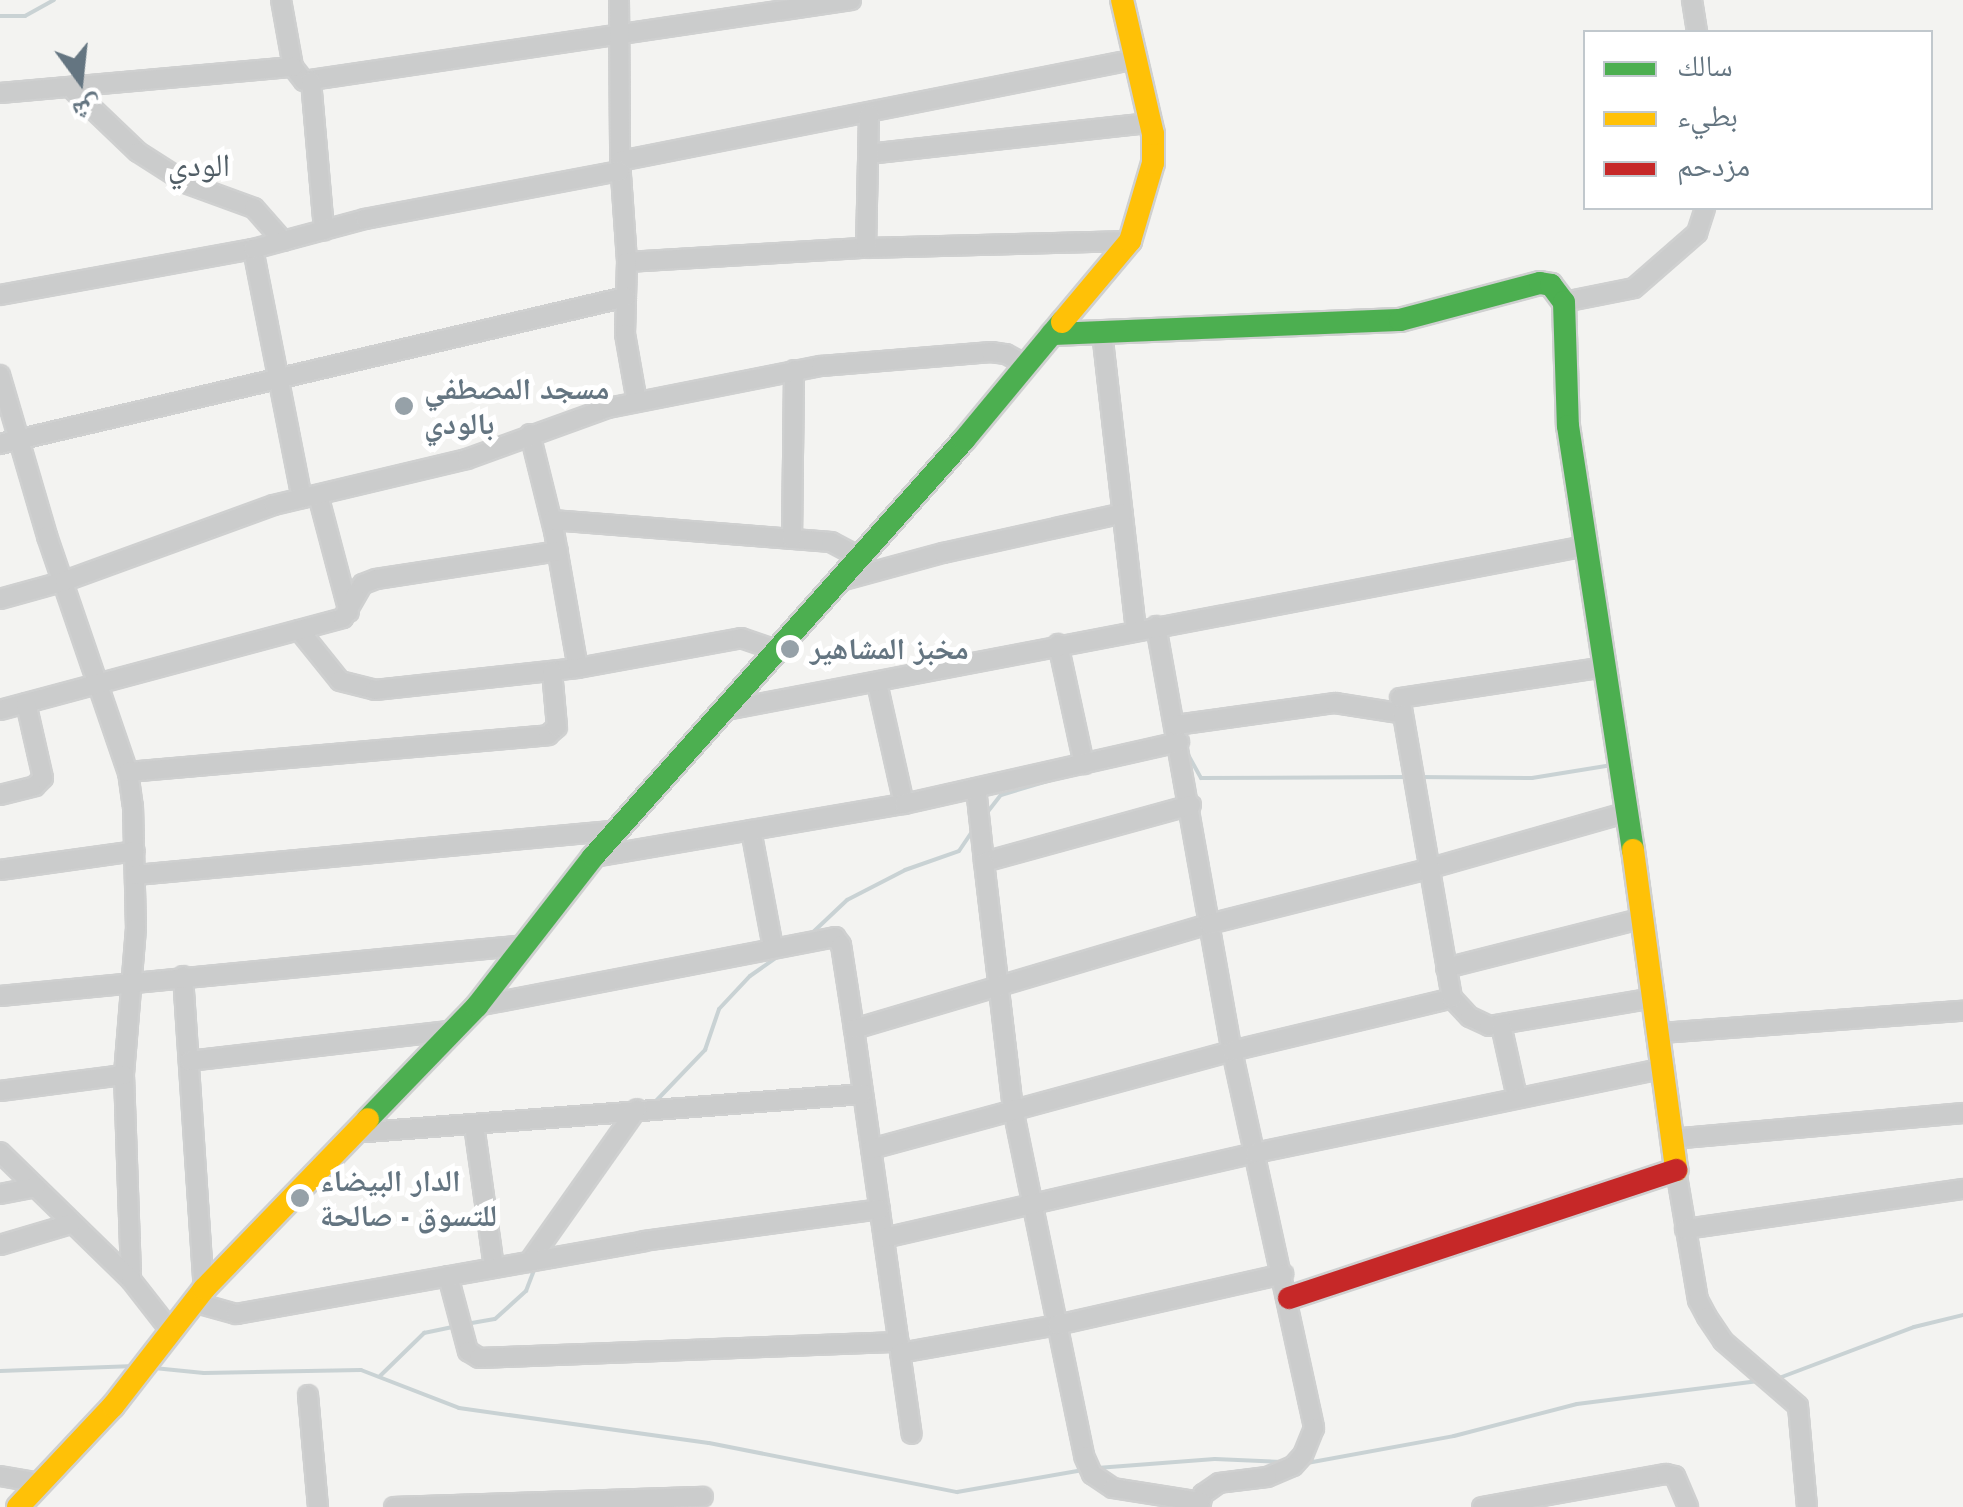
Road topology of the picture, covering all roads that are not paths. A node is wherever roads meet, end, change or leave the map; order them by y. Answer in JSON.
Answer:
{"nodes":[{"id":1,"x":282,"y":0,"type":"edge"},
{"id":2,"x":619,"y":0,"type":"edge"},
{"id":3,"x":852,"y":0,"type":"edge"},
{"id":4,"x":1122,"y":0,"type":"edge"},
{"id":5,"x":1692,"y":0,"type":"edge"},
{"id":6,"x":1697,"y":30,"type":"edge"},
{"id":7,"x":620,"y":37,"type":"junction"},
{"id":8,"x":1136,"y":59,"type":"junction"},
{"id":9,"x":293,"y":67,"type":"junction"},
{"id":10,"x":312,"y":80,"type":"junction"},
{"id":11,"x":72,"y":88,"type":"junction"},
{"id":12,"x":0,"y":93,"type":"edge"},
{"id":13,"x":869,"y":114,"type":"junction"},
{"id":14,"x":1150,"y":123,"type":"junction"},
{"id":15,"x":868,"y":154,"type":"junction"},
{"id":16,"x":620,"y":166,"type":"junction"},
{"id":17,"x":1704,"y":210,"type":"edge"},
{"id":18,"x":324,"y":230,"type":"junction"},
{"id":19,"x":284,"y":240,"type":"junction"},
{"id":20,"x":1130,"y":240,"type":"junction"},
{"id":21,"x":253,"y":248,"type":"junction"},
{"id":22,"x":866,"y":248,"type":"junction"},
{"id":23,"x":627,"y":262,"type":"junction"},
{"id":24,"x":0,"y":296,"type":"edge"},
{"id":25,"x":626,"y":297,"type":"junction"},
{"id":26,"x":1564,"y":302,"type":"junction"},
{"id":27,"x":1102,"y":332,"type":"junction"},
{"id":28,"x":1052,"y":334,"type":"junction"},
{"id":29,"x":1026,"y":366,"type":"junction"},
{"id":30,"x":794,"y":370,"type":"junction"},
{"id":31,"x":0,"y":375,"type":"edge"},
{"id":32,"x":278,"y":378,"type":"junction"},
{"id":33,"x":637,"y":402,"type":"junction"},
{"id":34,"x":530,"y":434,"type":"junction"},
{"id":35,"x":8,"y":441,"type":"edge"},
{"id":36,"x":310,"y":497,"type":"junction"},
{"id":37,"x":1122,"y":513,"type":"junction"},
{"id":38,"x":552,"y":520,"type":"junction"},
{"id":39,"x":792,"y":539,"type":"junction"},
{"id":40,"x":1586,"y":546,"type":"junction"},
{"id":41,"x":558,"y":550,"type":"junction"},
{"id":42,"x":859,"y":556,"type":"junction"},
{"id":43,"x":65,"y":581,"type":"junction"},
{"id":44,"x":836,"y":582,"type":"junction"},
{"id":45,"x":0,"y":600,"type":"edge"},
{"id":46,"x":349,"y":612,"type":"junction"},
{"id":47,"x":1156,"y":626,"type":"junction"},
{"id":48,"x":300,"y":630,"type":"junction"},
{"id":49,"x":1136,"y":630,"type":"junction"},
{"id":50,"x":1058,"y":644,"type":"junction"},
{"id":51,"x":776,"y":650,"type":"junction"},
{"id":52,"x":1606,"y":667,"type":"junction"},
{"id":53,"x":578,"y":668,"type":"junction"},
{"id":54,"x":552,"y":671,"type":"junction"},
{"id":55,"x":100,"y":683,"type":"junction"},
{"id":56,"x":877,"y":683,"type":"junction"},
{"id":57,"x":26,"y":703,"type":"junction"},
{"id":58,"x":0,"y":710,"type":"edge"},
{"id":59,"x":721,"y":711,"type":"junction"},
{"id":60,"x":1399,"y":713,"type":"junction"},
{"id":61,"x":1178,"y":734,"type":"junction"},
{"id":62,"x":1084,"y":764,"type":"junction"},
{"id":63,"x":128,"y":772,"type":"junction"},
{"id":64,"x":976,"y":788,"type":"junction"},
{"id":65,"x":0,"y":795,"type":"edge"},
{"id":66,"x":904,"y":804,"type":"junction"},
{"id":67,"x":1191,"y":805,"type":"junction"},
{"id":68,"x":1625,"y":813,"type":"junction"},
{"id":69,"x":617,"y":830,"type":"junction"},
{"id":70,"x":751,"y":830,"type":"junction"},
{"id":71,"x":135,"y":852,"type":"junction"},
{"id":72,"x":593,"y":856,"type":"junction"},
{"id":73,"x":984,"y":862,"type":"junction"},
{"id":74,"x":1428,"y":869,"type":"junction"},
{"id":75,"x":0,"y":870,"type":"edge"},
{"id":76,"x":136,"y":875,"type":"junction"},
{"id":77,"x":1644,"y":918,"type":"junction"},
{"id":78,"x":1209,"y":924,"type":"junction"},
{"id":79,"x":527,"y":945,"type":"junction"},
{"id":80,"x":773,"y":947,"type":"junction"},
{"id":81,"x":1446,"y":968,"type":"junction"},
{"id":82,"x":183,"y":976,"type":"junction"},
{"id":83,"x":133,"y":980,"type":"junction"},
{"id":84,"x":996,"y":987,"type":"junction"},
{"id":85,"x":0,"y":996,"type":"edge"},
{"id":86,"x":1452,"y":998,"type":"junction"},
{"id":87,"x":1655,"y":998,"type":"junction"},
{"id":88,"x":477,"y":1006,"type":"junction"},
{"id":89,"x":1963,"y":1012,"type":"edge"},
{"id":90,"x":1502,"y":1026,"type":"junction"},
{"id":91,"x":854,"y":1029,"type":"junction"},
{"id":92,"x":455,"y":1030,"type":"junction"},
{"id":93,"x":1660,"y":1033,"type":"junction"},
{"id":94,"x":1232,"y":1051,"type":"junction"},
{"id":95,"x":189,"y":1062,"type":"junction"},
{"id":96,"x":1664,"y":1068,"type":"junction"},
{"id":97,"x":124,"y":1075,"type":"junction"},
{"id":98,"x":0,"y":1091,"type":"edge"},
{"id":99,"x":863,"y":1094,"type":"junction"},
{"id":100,"x":1517,"y":1097,"type":"junction"},
{"id":101,"x":637,"y":1109,"type":"junction"},
{"id":102,"x":1013,"y":1109,"type":"junction"},
{"id":103,"x":1963,"y":1113,"type":"edge"},
{"id":104,"x":474,"y":1125,"type":"junction"},
{"id":105,"x":354,"y":1133,"type":"junction"},
{"id":106,"x":1672,"y":1138,"type":"junction"},
{"id":107,"x":871,"y":1149,"type":"junction"},
{"id":108,"x":0,"y":1152,"type":"edge"},
{"id":109,"x":1255,"y":1153,"type":"junction"},
{"id":110,"x":1676,"y":1170,"type":"junction"},
{"id":111,"x":35,"y":1187,"type":"junction"},
{"id":112,"x":1963,"y":1190,"type":"edge"},
{"id":113,"x":0,"y":1194,"type":"edge"},
{"id":114,"x":1032,"y":1207,"type":"junction"},
{"id":115,"x":880,"y":1210,"type":"junction"},
{"id":116,"x":71,"y":1224,"type":"junction"},
{"id":117,"x":1685,"y":1229,"type":"junction"},
{"id":118,"x":884,"y":1238,"type":"junction"},
{"id":119,"x":0,"y":1245,"type":"edge"},
{"id":120,"x":529,"y":1262,"type":"junction"},
{"id":121,"x":494,"y":1268,"type":"junction"},
{"id":122,"x":1283,"y":1274,"type":"junction"},
{"id":123,"x":448,"y":1276,"type":"junction"},
{"id":124,"x":131,"y":1280,"type":"junction"},
{"id":125,"x":198,"y":1295,"type":"junction"},
{"id":126,"x":1289,"y":1298,"type":"junction"},
{"id":127,"x":1056,"y":1326,"type":"junction"},
{"id":128,"x":170,"y":1330,"type":"junction"},
{"id":129,"x":899,"y":1347,"type":"junction"},
{"id":130,"x":308,"y":1395,"type":"dead end"},
{"id":131,"x":912,"y":1434,"type":"dead end"},
{"id":132,"x":0,"y":1476,"type":"edge"},
{"id":133,"x":40,"y":1483,"type":"junction"},
{"id":134,"x":704,"y":1497,"type":"dead end"},
{"id":135,"x":1200,"y":1505,"type":"edge"},
{"id":136,"x":18,"y":1507,"type":"edge"},
{"id":137,"x":318,"y":1507,"type":"edge"},
{"id":138,"x":394,"y":1507,"type":"edge"},
{"id":139,"x":1482,"y":1507,"type":"edge"},
{"id":140,"x":1688,"y":1507,"type":"edge"},
{"id":141,"x":1807,"y":1507,"type":"edge"}],
"edges":[{"from":1,"to":9,"type":"street"},
{"from":2,"to":7,"type":"street"},
{"from":3,"to":7,"type":"street"},
{"from":4,"to":8,"type":"street"},
{"from":5,"to":6,"type":"street"},
{"from":7,"to":10,"type":"street"},
{"from":7,"to":16,"type":"street"},
{"from":8,"to":13,"type":"street"},
{"from":8,"to":14,"type":"street"},
{"from":9,"to":10,"type":"street"},
{"from":9,"to":11,"type":"street"},
{"from":10,"to":18,"type":"street"},
{"from":11,"to":12,"type":"street"},
{"from":11,"to":19,"type":"street"},
{"from":13,"to":15,"type":"street"},
{"from":13,"to":16,"type":"street"},
{"from":14,"to":15,"type":"street"},
{"from":14,"to":20,"type":"street"},
{"from":15,"to":22,"type":"street"},
{"from":16,"to":18,"type":"street"},
{"from":16,"to":23,"type":"street"},
{"from":17,"to":26,"type":"street"},
{"from":18,"to":19,"type":"street"},
{"from":19,"to":21,"type":"street"},
{"from":20,"to":22,"type":"street"},
{"from":20,"to":28,"type":"street"},
{"from":21,"to":24,"type":"street"},
{"from":21,"to":32,"type":"street"},
{"from":22,"to":23,"type":"street"},
{"from":23,"to":25,"type":"street"},
{"from":25,"to":32,"type":"street"},
{"from":25,"to":33,"type":"street"},
{"from":26,"to":27,"type":"street"},
{"from":26,"to":40,"type":"street"},
{"from":27,"to":28,"type":"street"},
{"from":27,"to":37,"type":"street"},
{"from":28,"to":29,"type":"street"},
{"from":29,"to":30,"type":"street"},
{"from":29,"to":42,"type":"street"},
{"from":30,"to":33,"type":"street"},
{"from":30,"to":39,"type":"street"},
{"from":31,"to":35,"type":"street"},
{"from":32,"to":35,"type":"street"},
{"from":32,"to":36,"type":"street"},
{"from":33,"to":34,"type":"street"},
{"from":34,"to":36,"type":"street"},
{"from":34,"to":38,"type":"street"},
{"from":35,"to":43,"type":"street"},
{"from":36,"to":43,"type":"street"},
{"from":36,"to":46,"type":"street"},
{"from":37,"to":44,"type":"street"},
{"from":37,"to":49,"type":"street"},
{"from":38,"to":39,"type":"street"},
{"from":38,"to":41,"type":"street"},
{"from":39,"to":42,"type":"street"},
{"from":40,"to":47,"type":"street"},
{"from":40,"to":52,"type":"street"},
{"from":41,"to":46,"type":"street"},
{"from":41,"to":53,"type":"street"},
{"from":42,"to":44,"type":"street"},
{"from":43,"to":45,"type":"street"},
{"from":43,"to":55,"type":"street"},
{"from":44,"to":51,"type":"street"},
{"from":46,"to":48,"type":"street"},
{"from":47,"to":49,"type":"street"},
{"from":47,"to":61,"type":"street"},
{"from":48,"to":54,"type":"street"},
{"from":48,"to":55,"type":"street"},
{"from":49,"to":50,"type":"street"},
{"from":50,"to":56,"type":"street"},
{"from":50,"to":62,"type":"street"},
{"from":51,"to":53,"type":"street"},
{"from":51,"to":59,"type":"street"},
{"from":52,"to":60,"type":"street"},
{"from":52,"to":68,"type":"street"},
{"from":53,"to":54,"type":"street"},
{"from":54,"to":63,"type":"street"},
{"from":55,"to":57,"type":"street"},
{"from":55,"to":63,"type":"street"},
{"from":56,"to":59,"type":"street"},
{"from":56,"to":66,"type":"street"},
{"from":57,"to":58,"type":"street"},
{"from":57,"to":65,"type":"street"},
{"from":59,"to":69,"type":"street"},
{"from":60,"to":61,"type":"street"},
{"from":60,"to":74,"type":"street"},
{"from":61,"to":62,"type":"street"},
{"from":61,"to":67,"type":"street"},
{"from":62,"to":64,"type":"street"},
{"from":63,"to":71,"type":"street"},
{"from":64,"to":66,"type":"street"},
{"from":64,"to":73,"type":"street"},
{"from":66,"to":70,"type":"street"},
{"from":67,"to":73,"type":"street"},
{"from":67,"to":78,"type":"street"},
{"from":68,"to":74,"type":"street"},
{"from":68,"to":77,"type":"street"},
{"from":69,"to":72,"type":"street"},
{"from":69,"to":76,"type":"street"},
{"from":70,"to":72,"type":"street"},
{"from":70,"to":80,"type":"street"},
{"from":71,"to":75,"type":"street"},
{"from":71,"to":76,"type":"street"},
{"from":72,"to":79,"type":"street"},
{"from":73,"to":84,"type":"street"},
{"from":74,"to":78,"type":"street"},
{"from":74,"to":81,"type":"street"},
{"from":76,"to":83,"type":"street"},
{"from":77,"to":81,"type":"street"},
{"from":77,"to":87,"type":"street"},
{"from":78,"to":84,"type":"street"},
{"from":78,"to":94,"type":"street"},
{"from":79,"to":82,"type":"street"},
{"from":79,"to":88,"type":"street"},
{"from":80,"to":88,"type":"street"},
{"from":80,"to":91,"type":"street"},
{"from":81,"to":86,"type":"street"},
{"from":82,"to":83,"type":"street"},
{"from":82,"to":95,"type":"street"},
{"from":83,"to":85,"type":"street"},
{"from":83,"to":97,"type":"street"},
{"from":84,"to":91,"type":"street"},
{"from":84,"to":102,"type":"street"},
{"from":86,"to":90,"type":"street"},
{"from":86,"to":94,"type":"street"},
{"from":87,"to":90,"type":"street"},
{"from":87,"to":93,"type":"street"},
{"from":88,"to":92,"type":"street"},
{"from":89,"to":93,"type":"street"},
{"from":90,"to":100,"type":"street"},
{"from":91,"to":99,"type":"street"},
{"from":92,"to":95,"type":"street"},
{"from":92,"to":105,"type":"street"},
{"from":93,"to":96,"type":"street"},
{"from":94,"to":102,"type":"street"},
{"from":94,"to":109,"type":"street"},
{"from":95,"to":125,"type":"street"},
{"from":96,"to":100,"type":"street"},
{"from":96,"to":106,"type":"street"},
{"from":97,"to":98,"type":"street"},
{"from":97,"to":124,"type":"street"},
{"from":99,"to":101,"type":"street"},
{"from":99,"to":107,"type":"street"},
{"from":100,"to":109,"type":"street"},
{"from":101,"to":104,"type":"street"},
{"from":101,"to":120,"type":"street"},
{"from":102,"to":107,"type":"street"},
{"from":102,"to":114,"type":"street"},
{"from":103,"to":106,"type":"street"},
{"from":104,"to":105,"type":"street"},
{"from":104,"to":121,"type":"street"},
{"from":105,"to":125,"type":"street"},
{"from":106,"to":110,"type":"street"},
{"from":107,"to":115,"type":"street"},
{"from":108,"to":111,"type":"street"},
{"from":109,"to":114,"type":"street"},
{"from":109,"to":122,"type":"street"},
{"from":110,"to":117,"type":"street"},
{"from":110,"to":126,"type":"street"},
{"from":111,"to":113,"type":"street"},
{"from":111,"to":116,"type":"street"},
{"from":112,"to":117,"type":"street"},
{"from":114,"to":118,"type":"street"},
{"from":114,"to":127,"type":"street"},
{"from":115,"to":118,"type":"street"},
{"from":115,"to":120,"type":"street"},
{"from":116,"to":119,"type":"street"},
{"from":116,"to":124,"type":"street"},
{"from":117,"to":141,"type":"street"},
{"from":118,"to":129,"type":"street"},
{"from":120,"to":121,"type":"street"},
{"from":121,"to":123,"type":"street"},
{"from":122,"to":126,"type":"street"},
{"from":122,"to":127,"type":"street"},
{"from":123,"to":125,"type":"street"},
{"from":123,"to":129,"type":"street"},
{"from":124,"to":128,"type":"street"},
{"from":125,"to":128,"type":"street"},
{"from":126,"to":135,"type":"street"},
{"from":127,"to":129,"type":"street"},
{"from":127,"to":135,"type":"street"},
{"from":128,"to":133,"type":"street"},
{"from":129,"to":131,"type":"street"},
{"from":130,"to":137,"type":"street"},
{"from":132,"to":133,"type":"street"},
{"from":133,"to":136,"type":"street"},
{"from":134,"to":138,"type":"street"},
{"from":139,"to":140,"type":"street"}]}
